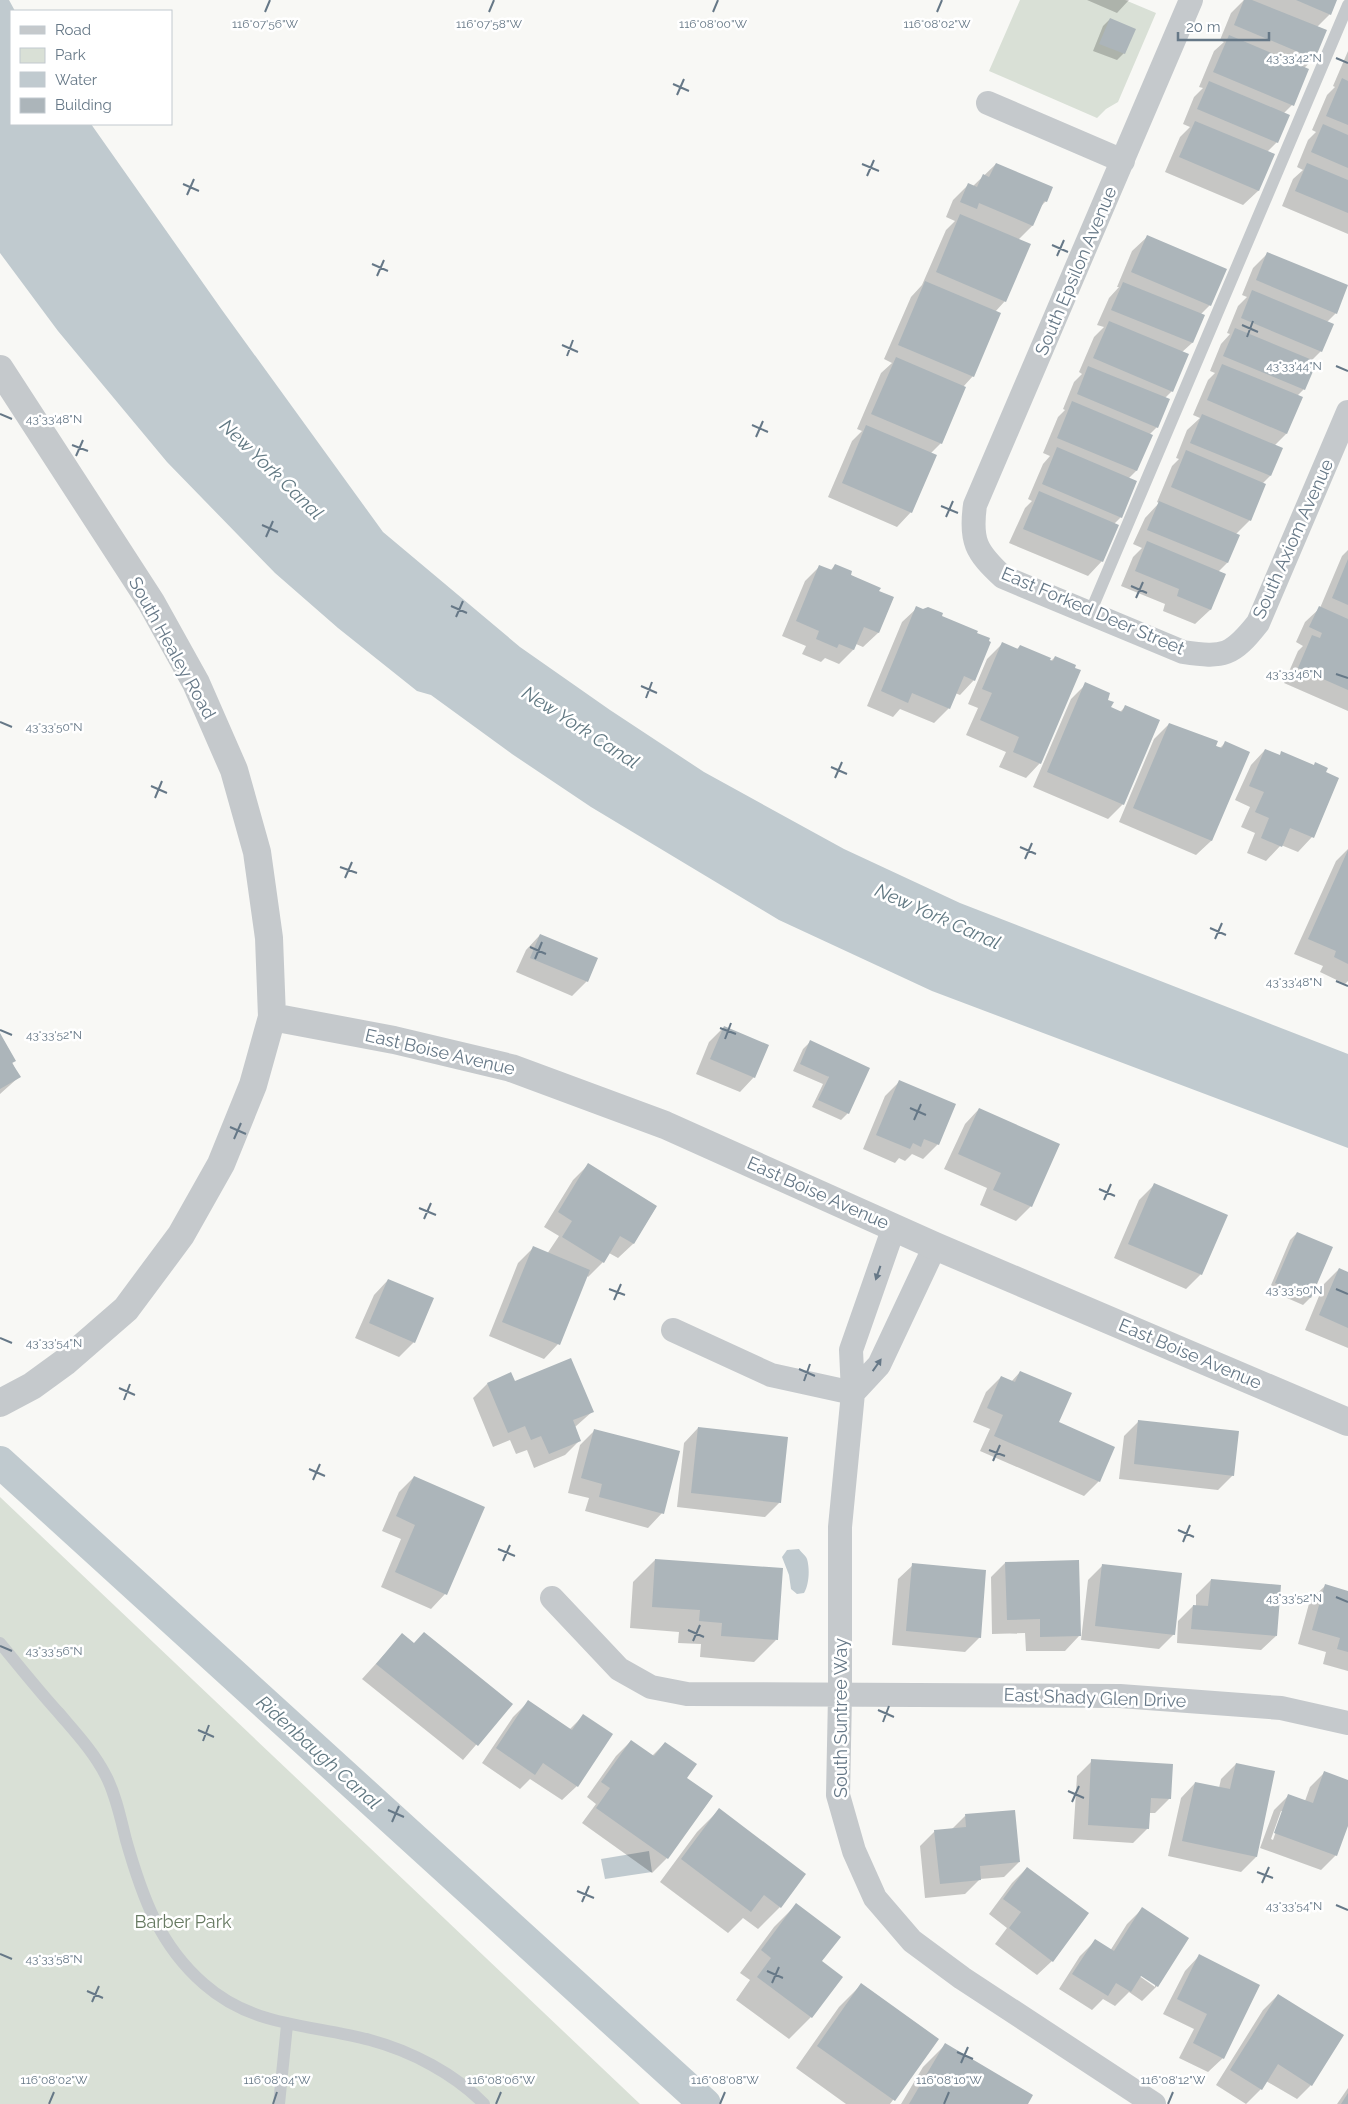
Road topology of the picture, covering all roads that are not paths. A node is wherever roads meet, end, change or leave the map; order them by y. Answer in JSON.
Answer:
{"nodes":[{"id":1,"x":1191,"y":0,"type":"edge"},
{"id":2,"x":1348,"y":5,"type":"edge"},
{"id":3,"x":988,"y":103,"type":"dead end"},
{"id":4,"x":1123,"y":161,"type":"junction"},
{"id":5,"x":0,"y":369,"type":"edge"},
{"id":6,"x":1348,"y":412,"type":"edge"},
{"id":7,"x":975,"y":544,"type":"joint"},
{"id":8,"x":1090,"y":613,"type":"junction"},
{"id":9,"x":1224,"y":654,"type":"joint"},
{"id":10,"x":272,"y":1017,"type":"junction"},
{"id":11,"x":894,"y":1227,"type":"junction"},
{"id":12,"x":934,"y":1246,"type":"junction"},
{"id":13,"x":673,"y":1330,"type":"dead end"},
{"id":14,"x":853,"y":1393,"type":"junction"},
{"id":15,"x":0,"y":1403,"type":"edge"},
{"id":16,"x":1348,"y":1422,"type":"edge"},
{"id":17,"x":552,"y":1598,"type":"dead end"},
{"id":18,"x":0,"y":1643,"type":"edge"},
{"id":19,"x":840,"y":1695,"type":"junction"},
{"id":20,"x":1348,"y":1723,"type":"edge"},
{"id":21,"x":287,"y":2025,"type":"junction"},
{"id":22,"x":279,"y":2104,"type":"edge"},
{"id":23,"x":484,"y":2104,"type":"edge"},
{"id":24,"x":1154,"y":2104,"type":"edge"}],
"edges":[{"from":1,"to":4,"type":"street","name":"South Epsilon Avenue"},
{"from":2,"to":8,"type":"lane"},
{"from":3,"to":4,"type":"street"},
{"from":4,"to":7,"type":"street","name":"South Epsilon Avenue"},
{"from":5,"to":10,"type":"street","name":"South Healey Road"},
{"from":6,"to":9,"type":"street","name":"South Axiom Avenue"},
{"from":7,"to":8,"type":"street","name":"East Forked Deer Street"},
{"from":8,"to":9,"type":"street","name":"East Forked Deer Street"},
{"from":10,"to":11,"type":"street","name":"East Boise Avenue"},
{"from":10,"to":15,"type":"street","name":"South Healey Road"},
{"from":11,"to":12,"type":"street","name":"East Boise Avenue"},
{"from":11,"to":14,"type":"street","name":"South Suntree Way","one_way":true},
{"from":14,"to":12,"type":"street","one_way":true},
{"from":12,"to":16,"type":"street","name":"East Boise Avenue"},
{"from":13,"to":14,"type":"street"},
{"from":14,"to":19,"type":"street","name":"South Suntree Way"},
{"from":17,"to":19,"type":"street","name":"East Shady Glen Drive"},
{"from":18,"to":21,"type":"lane"},
{"from":19,"to":20,"type":"street","name":"East Shady Glen Drive"},
{"from":19,"to":24,"type":"street","name":"South Suntree Way"},
{"from":21,"to":22,"type":"lane"},
{"from":21,"to":23,"type":"lane"}]}
